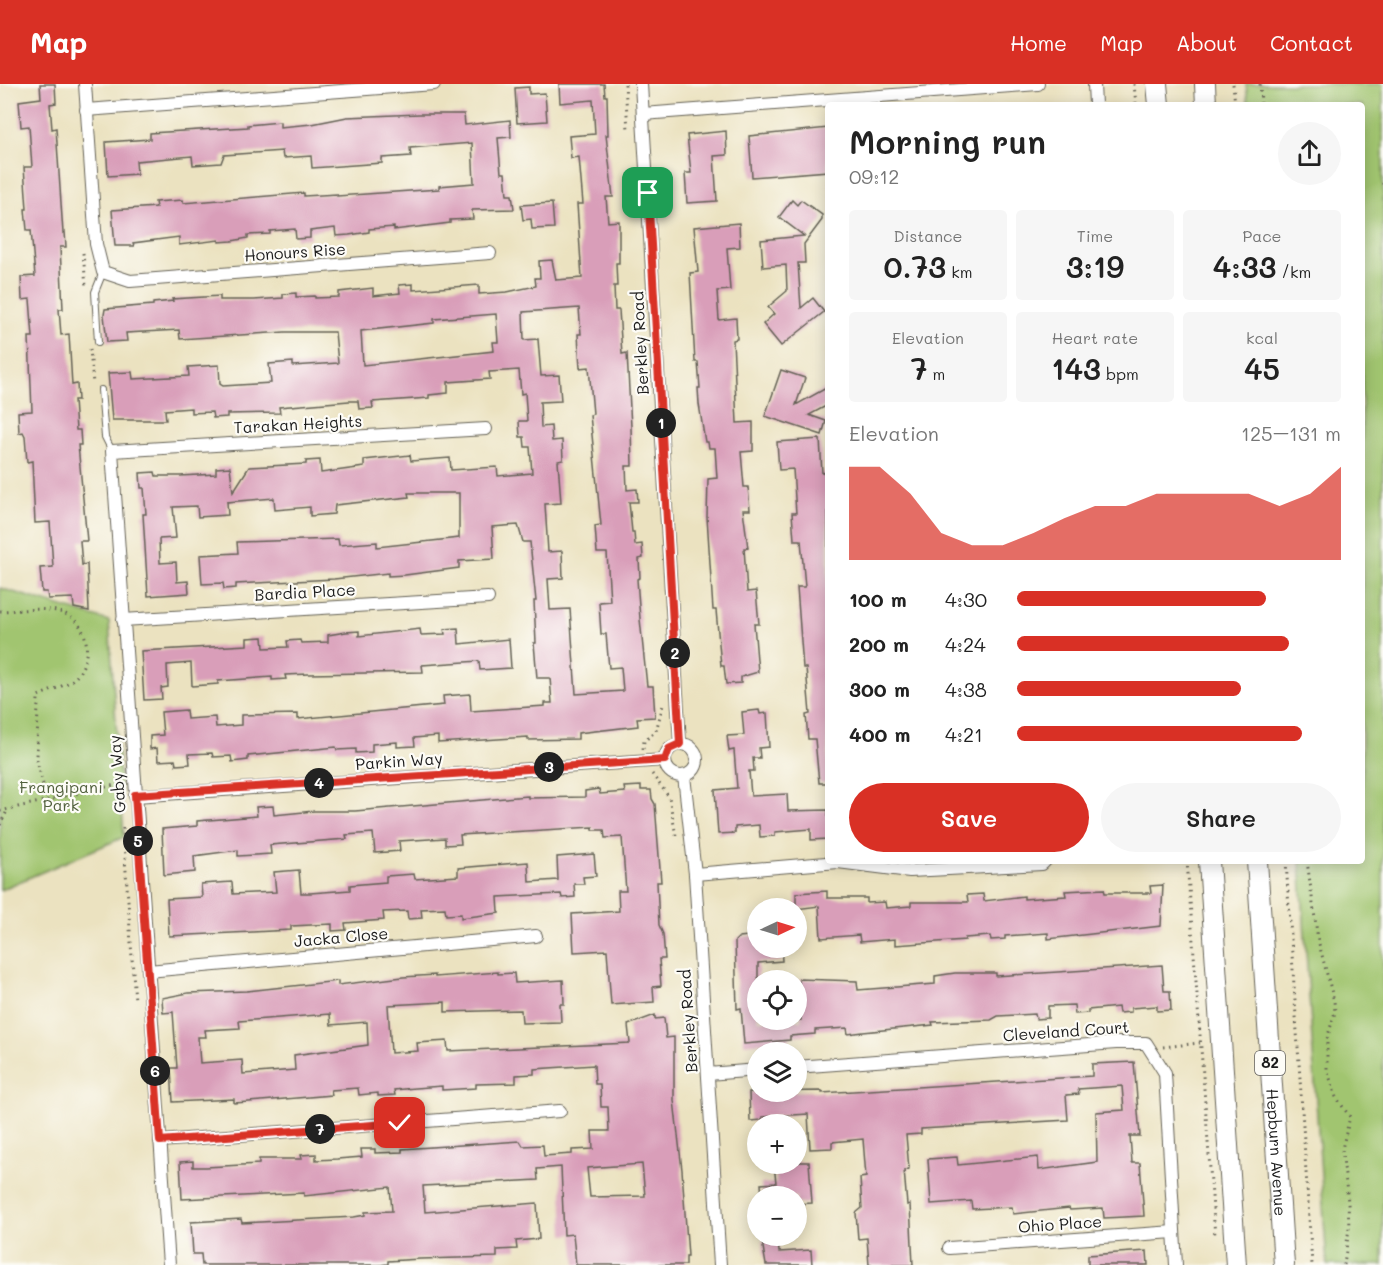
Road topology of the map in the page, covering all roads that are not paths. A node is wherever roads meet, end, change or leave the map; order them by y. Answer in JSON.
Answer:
{"nodes":[{"id":1,"x":85,"y":84,"type":"edge"},
{"id":2,"x":435,"y":84,"type":"edge"},
{"id":3,"x":641,"y":84,"type":"edge"},
{"id":4,"x":1038,"y":84,"type":"edge"},
{"id":5,"x":1094,"y":84,"type":"edge"},
{"id":6,"x":1157,"y":84,"type":"edge"},
{"id":7,"x":1205,"y":84,"type":"edge"},
{"id":8,"x":1095,"y":102,"type":"edge"},
{"id":9,"x":1159,"y":102,"type":"edge"},
{"id":10,"x":1206,"y":102,"type":"edge"},
{"id":11,"x":86,"y":110,"type":"junction"},
{"id":12,"x":643,"y":114,"type":"junction"},
{"id":13,"x":490,"y":253,"type":"dead end"},
{"id":14,"x":103,"y":272,"type":"junction"},
{"id":15,"x":98,"y":342,"type":"dead end"},
{"id":16,"x":101,"y":390,"type":"dead end"},
{"id":17,"x":486,"y":429,"type":"dead end"},
{"id":18,"x":112,"y":451,"type":"junction"},
{"id":19,"x":488,"y":598,"type":"dead end"},
{"id":20,"x":123,"y":620,"type":"junction"},
{"id":21,"x":680,"y":744,"type":"junction"},
{"id":22,"x":665,"y":760,"type":"junction"},
{"id":23,"x":684,"y":776,"type":"junction"},
{"id":24,"x":135,"y":795,"type":"junction"},
{"id":25,"x":825,"y":863,"type":"edge"},
{"id":26,"x":879,"y":864,"type":"edge"},
{"id":27,"x":1041,"y":864,"type":"edge"},
{"id":28,"x":1209,"y":864,"type":"edge"},
{"id":29,"x":1257,"y":864,"type":"edge"},
{"id":30,"x":695,"y":874,"type":"junction"},
{"id":31,"x":536,"y":936,"type":"dead end"},
{"id":32,"x":148,"y":971,"type":"junction"},
{"id":33,"x":807,"y":1066,"type":"edge"},
{"id":34,"x":747,"y":1072,"type":"edge"},
{"id":35,"x":708,"y":1074,"type":"junction"},
{"id":36,"x":560,"y":1111,"type":"dead end"},
{"id":37,"x":160,"y":1141,"type":"junction"},
{"id":38,"x":1174,"y":1232,"type":"junction"},
{"id":39,"x":949,"y":1248,"type":"dead end"},
{"id":40,"x":169,"y":1265,"type":"edge"},
{"id":41,"x":720,"y":1265,"type":"edge"},
{"id":42,"x":1176,"y":1265,"type":"edge"},
{"id":43,"x":1236,"y":1265,"type":"edge"},
{"id":44,"x":1284,"y":1265,"type":"edge"}],
"edges":[{"from":1,"to":11,"type":"street"},
{"from":2,"to":11,"type":"street"},
{"from":3,"to":12,"type":"street","name":"Berkley Road"},
{"from":4,"to":12,"type":"street"},
{"from":5,"to":8,"type":"street"},
{"from":6,"to":9,"type":"main road"},
{"from":7,"to":10,"type":"main road"},
{"from":11,"to":14,"type":"street"},
{"from":12,"to":21,"type":"street","name":"Berkley Road"},
{"from":13,"to":14,"type":"street","name":"Honours Rise"},
{"from":14,"to":15,"type":"lane"},
{"from":16,"to":18,"type":"lane","name":"Gaby Way"},
{"from":17,"to":18,"type":"street","name":"Tarakan Heights"},
{"from":18,"to":20,"type":"street","name":"Gaby Way"},
{"from":19,"to":20,"type":"street","name":"Bardia Place"},
{"from":20,"to":24,"type":"street","name":"Gaby Way"},
{"from":21,"to":22,"type":"street"},
{"from":21,"to":23,"type":"street"},
{"from":22,"to":23,"type":"street"},
{"from":22,"to":24,"type":"street","name":"Parkin Way"},
{"from":23,"to":30,"type":"street","name":"Berkley Road"},
{"from":24,"to":32,"type":"street","name":"Gaby Way"},
{"from":25,"to":30,"type":"street"},
{"from":26,"to":27,"type":"street"},
{"from":28,"to":43,"type":"main road"},
{"from":29,"to":44,"type":"main road","name":"Hepburn Avenue","number":"82"},
{"from":30,"to":35,"type":"street","name":"Berkley Road"},
{"from":31,"to":32,"type":"street","name":"Jacka Close"},
{"from":32,"to":37,"type":"street","name":"Gaby Way"},
{"from":33,"to":38,"type":"street","name":"Cleveland Court"},
{"from":34,"to":35,"type":"street"},
{"from":35,"to":41,"type":"street","name":"Berkley Road"},
{"from":36,"to":37,"type":"street"},
{"from":37,"to":40,"type":"street","name":"Gaby Way"},
{"from":38,"to":39,"type":"street","name":"Ohio Place"},
{"from":38,"to":42,"type":"street"}]}
